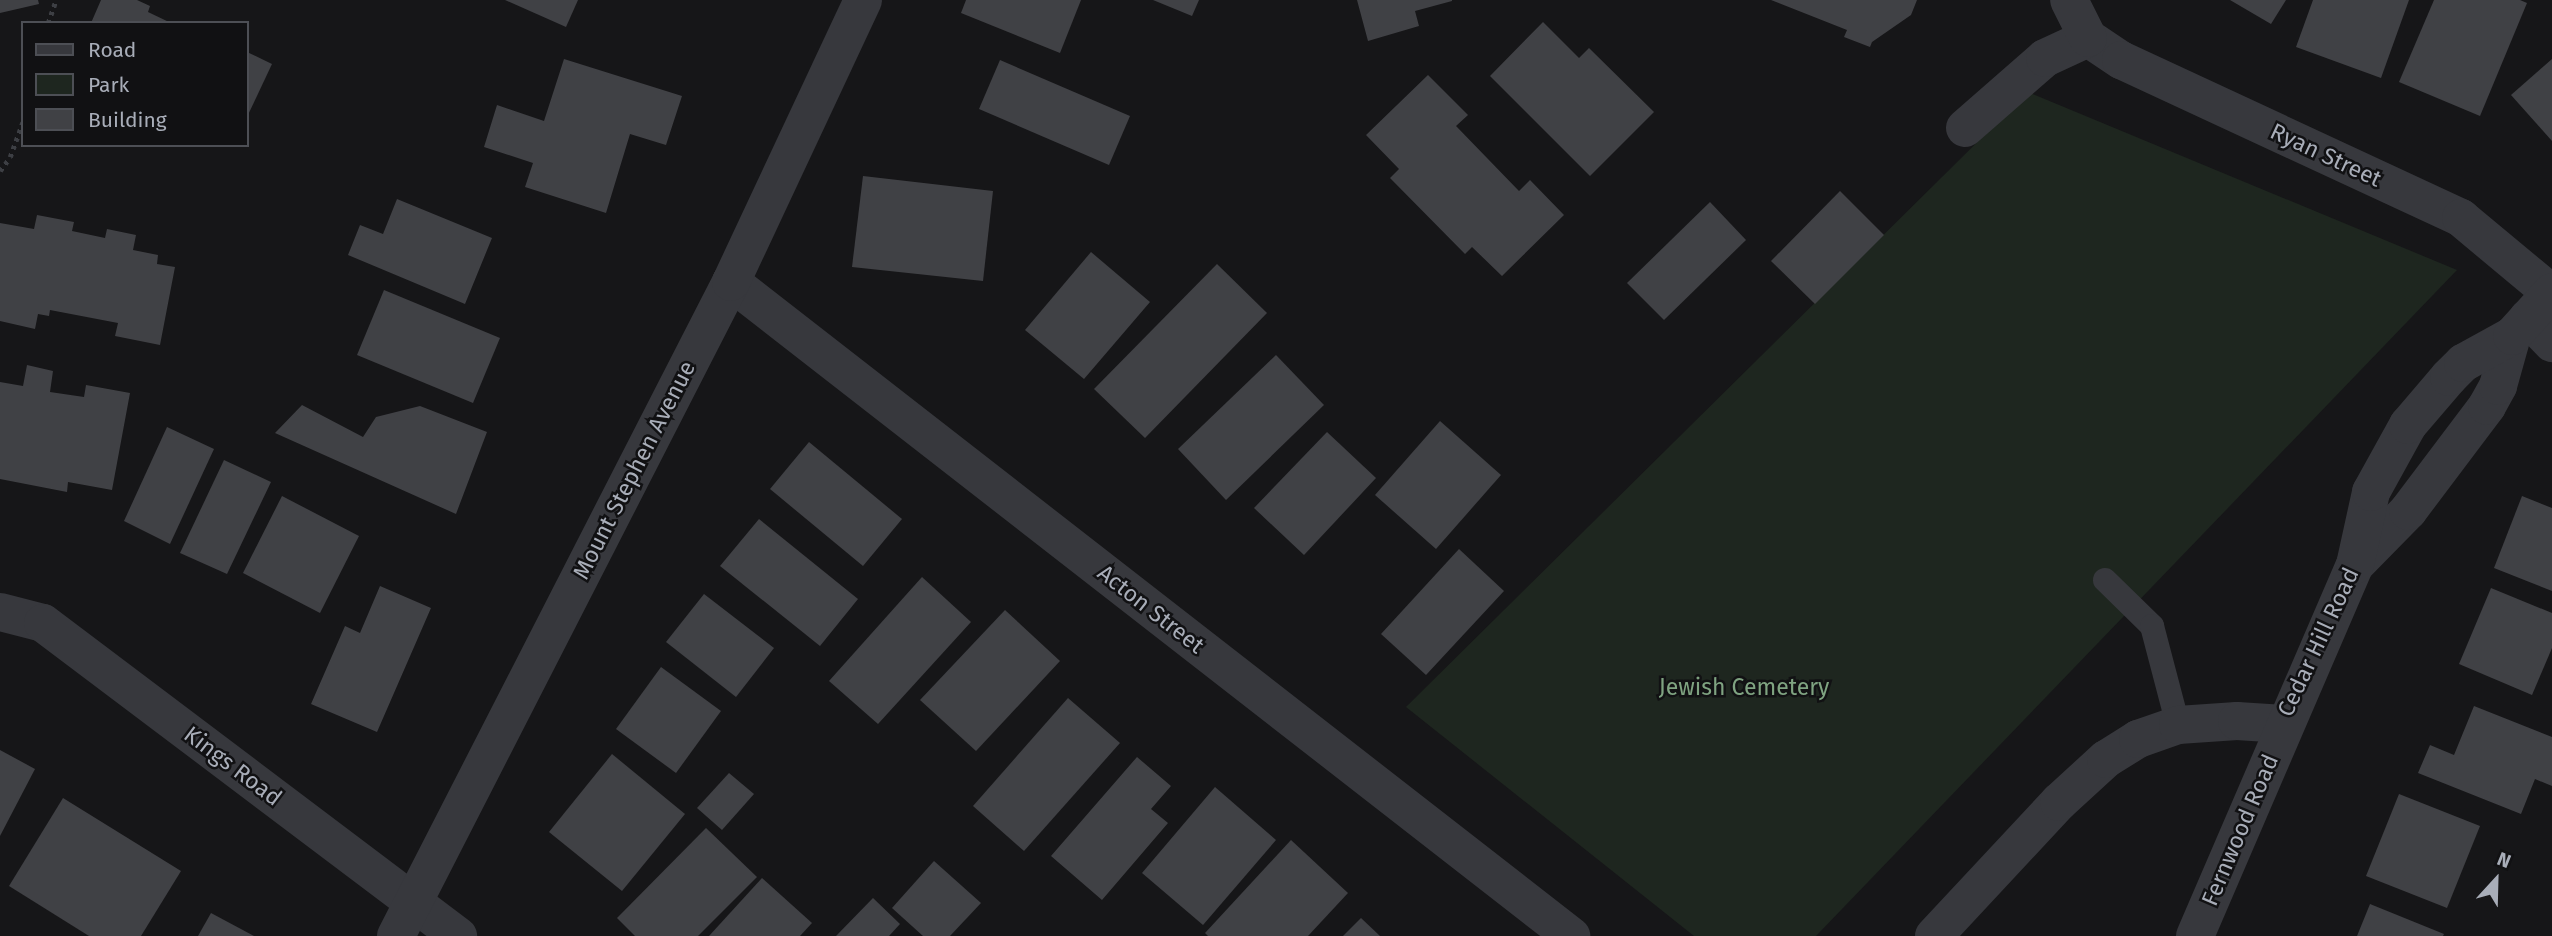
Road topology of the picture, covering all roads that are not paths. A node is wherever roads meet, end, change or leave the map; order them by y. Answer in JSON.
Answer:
{"nodes":[{"id":1,"x":863,"y":0,"type":"edge"},
{"id":2,"x":2069,"y":0,"type":"edge"},
{"id":3,"x":2088,"y":38,"type":"junction"},
{"id":4,"x":1965,"y":128,"type":"dead end"},
{"id":5,"x":731,"y":282,"type":"junction"},
{"id":6,"x":2539,"y":316,"type":"edge"},
{"id":7,"x":2355,"y":565,"type":"junction"},
{"id":8,"x":2105,"y":580,"type":"dead end"},
{"id":9,"x":0,"y":612,"type":"edge"},
{"id":10,"x":2284,"y":724,"type":"junction"},
{"id":11,"x":2178,"y":725,"type":"junction"},
{"id":12,"x":413,"y":901,"type":"junction"},
{"id":13,"x":396,"y":936,"type":"edge"},
{"id":14,"x":458,"y":936,"type":"edge"},
{"id":15,"x":1570,"y":936,"type":"edge"},
{"id":16,"x":1934,"y":936,"type":"edge"},
{"id":17,"x":2195,"y":936,"type":"edge"}],
"edges":[{"from":1,"to":5,"type":"street","name":"Mount Stephen Avenue"},
{"from":2,"to":3,"type":"street"},
{"from":3,"to":4,"type":"street"},
{"from":3,"to":6,"type":"street","name":"Ryan Street"},
{"from":5,"to":12,"type":"street","name":"Mount Stephen Avenue"},
{"from":5,"to":15,"type":"street","name":"Acton Street"},
{"from":6,"to":7,"type":"street"},
{"from":6,"to":7,"type":"street","name":"Cedar Hill Road"},
{"from":7,"to":10,"type":"street","name":"Cedar Hill Road"},
{"from":8,"to":11,"type":"lane"},
{"from":9,"to":12,"type":"street","name":"Kings Road"},
{"from":10,"to":11,"type":"street","name":"Cedar Hill Road"},
{"from":10,"to":17,"type":"street","name":"Fernwood Road"},
{"from":11,"to":16,"type":"street","name":"Cedar Hill Road"},
{"from":12,"to":13,"type":"street","name":"Mount Stephen Avenue"},
{"from":12,"to":14,"type":"street","name":"Kings Road"}]}
